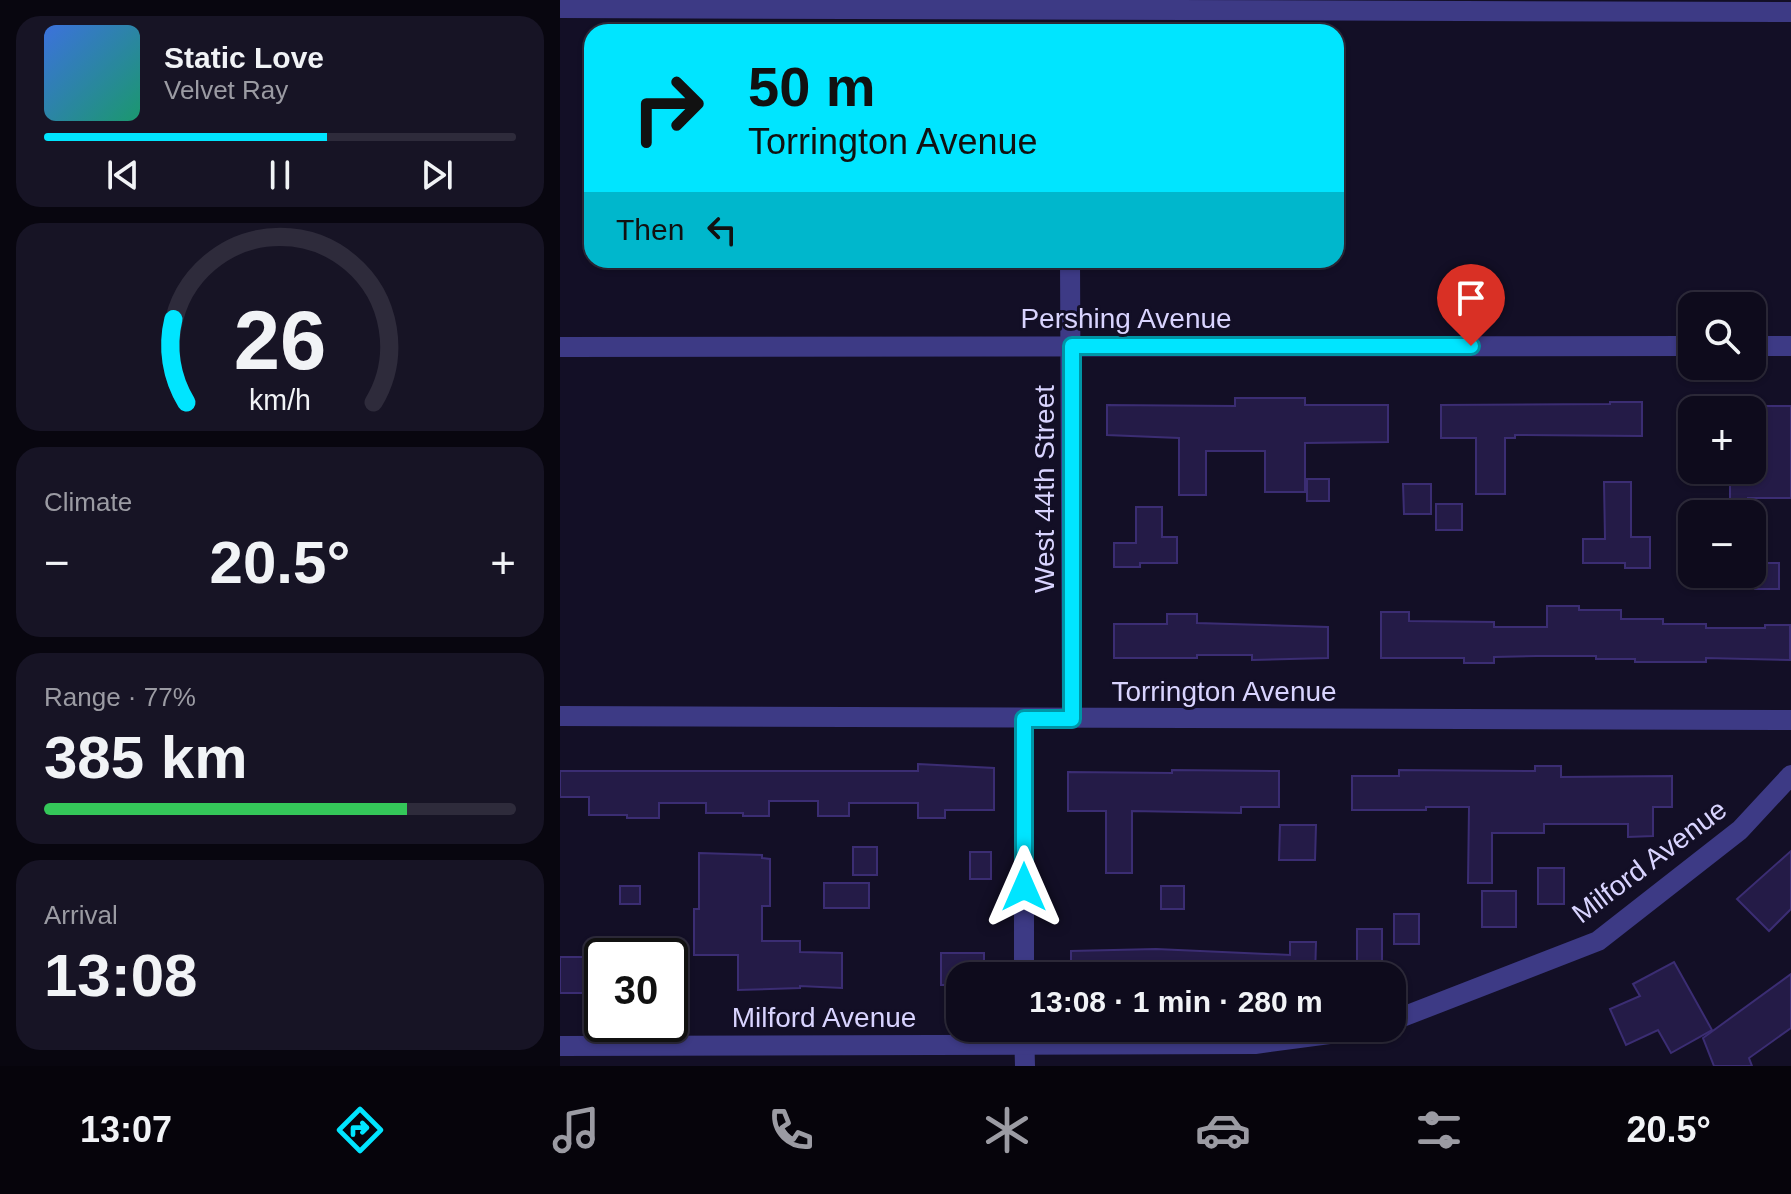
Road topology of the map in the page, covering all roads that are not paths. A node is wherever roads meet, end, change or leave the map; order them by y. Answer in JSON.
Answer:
{"nodes":[{"id":1,"x":1064,"y":5,"type":"edge"},
{"id":2,"x":560,"y":8,"type":"edge"},
{"id":3,"x":1791,"y":12,"type":"edge"},
{"id":4,"x":1070,"y":268,"type":"edge"},
{"id":5,"x":1072,"y":346,"type":"junction"},
{"id":6,"x":1678,"y":346,"type":"edge"},
{"id":7,"x":1766,"y":346,"type":"edge"},
{"id":8,"x":1791,"y":346,"type":"edge"},
{"id":9,"x":560,"y":347,"type":"edge"},
{"id":10,"x":560,"y":716,"type":"edge"},
{"id":11,"x":1024,"y":719,"type":"junction"},
{"id":12,"x":1072,"y":719,"type":"junction"},
{"id":13,"x":1791,"y":720,"type":"edge"},
{"id":14,"x":1791,"y":775,"type":"edge"},
{"id":15,"x":1024,"y":962,"type":"edge"},
{"id":16,"x":1406,"y":1016,"type":"edge"},
{"id":17,"x":946,"y":1038,"type":"edge"},
{"id":18,"x":1024,"y":1042,"type":"edge"},
{"id":19,"x":1197,"y":1042,"type":"edge"},
{"id":20,"x":1270,"y":1042,"type":"edge"},
{"id":21,"x":560,"y":1046,"type":"edge"},
{"id":22,"x":1025,"y":1066,"type":"edge"}],
"edges":[{"from":1,"to":2,"type":"street"},
{"from":1,"to":3,"type":"street"},
{"from":4,"to":5,"type":"street","name":"West 44th Street"},
{"from":5,"to":6,"type":"street","name":"Pershing Avenue"},
{"from":5,"to":9,"type":"street","name":"Pershing Avenue"},
{"from":5,"to":12,"type":"street","name":"West 44th Street"},
{"from":7,"to":8,"type":"street"},
{"from":10,"to":11,"type":"street","name":"Torrington Avenue"},
{"from":11,"to":12,"type":"street","name":"Torrington Avenue"},
{"from":11,"to":15,"type":"street"},
{"from":12,"to":13,"type":"street","name":"Torrington Avenue"},
{"from":14,"to":16,"type":"street","name":"Milford Avenue"},
{"from":17,"to":21,"type":"street","name":"Milford Avenue"},
{"from":18,"to":22,"type":"street"},
{"from":19,"to":20,"type":"street","name":"Milford Avenue"}]}
